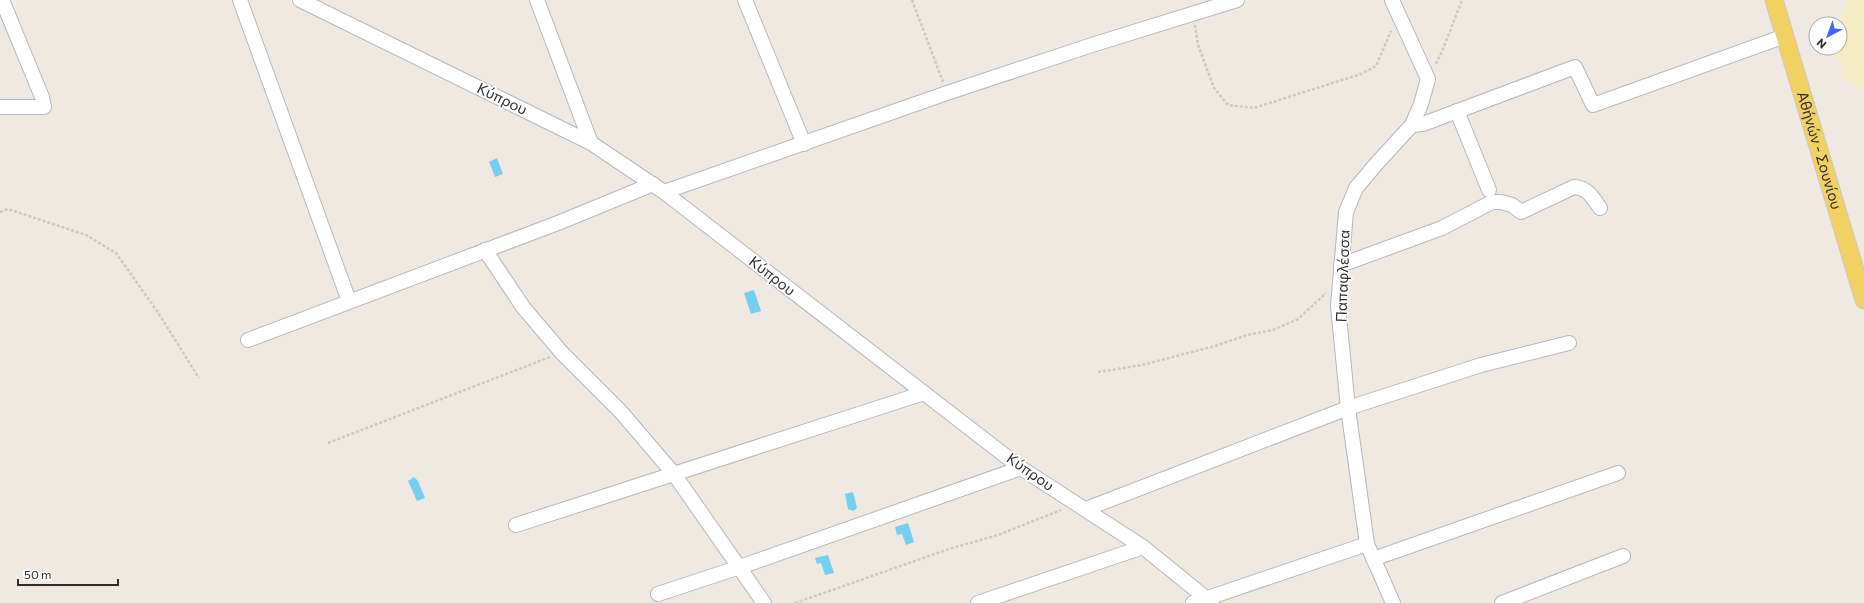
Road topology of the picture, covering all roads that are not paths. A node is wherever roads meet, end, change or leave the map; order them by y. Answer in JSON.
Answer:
{"nodes":[{"id":1,"x":2,"y":0,"type":"edge"},
{"id":2,"x":240,"y":0,"type":"edge"},
{"id":3,"x":300,"y":0,"type":"edge"},
{"id":4,"x":537,"y":0,"type":"edge"},
{"id":5,"x":745,"y":0,"type":"edge"},
{"id":6,"x":1237,"y":0,"type":"edge"},
{"id":7,"x":1774,"y":0,"type":"edge"},
{"id":8,"x":1395,"y":6,"type":"edge"},
{"id":9,"x":1785,"y":36,"type":"junction"},
{"id":10,"x":0,"y":107,"type":"edge"},
{"id":11,"x":1457,"y":111,"type":"junction"},
{"id":12,"x":1412,"y":125,"type":"junction"},
{"id":13,"x":591,"y":143,"type":"junction"},
{"id":14,"x":804,"y":144,"type":"junction"},
{"id":15,"x":658,"y":188,"type":"junction"},
{"id":16,"x":1489,"y":190,"type":"dead end"},
{"id":17,"x":1600,"y":208,"type":"dead end"},
{"id":18,"x":484,"y":250,"type":"junction"},
{"id":19,"x":1341,"y":265,"type":"junction"},
{"id":20,"x":1864,"y":300,"type":"edge"},
{"id":21,"x":349,"y":301,"type":"junction"},
{"id":22,"x":248,"y":340,"type":"dead end"},
{"id":23,"x":1569,"y":343,"type":"dead end"},
{"id":24,"x":924,"y":393,"type":"junction"},
{"id":25,"x":1348,"y":408,"type":"junction"},
{"id":26,"x":1021,"y":468,"type":"junction"},
{"id":27,"x":1618,"y":473,"type":"dead end"},
{"id":28,"x":674,"y":474,"type":"junction"},
{"id":29,"x":1081,"y":506,"type":"junction"},
{"id":30,"x":516,"y":525,"type":"dead end"},
{"id":31,"x":1367,"y":544,"type":"junction"},
{"id":32,"x":1143,"y":547,"type":"junction"},
{"id":33,"x":1623,"y":556,"type":"dead end"},
{"id":34,"x":1373,"y":559,"type":"junction"},
{"id":35,"x":740,"y":567,"type":"junction"},
{"id":36,"x":658,"y":594,"type":"dead end"},
{"id":37,"x":1210,"y":601,"type":"edge"},
{"id":38,"x":764,"y":603,"type":"edge"},
{"id":39,"x":978,"y":603,"type":"edge"},
{"id":40,"x":1193,"y":603,"type":"edge"},
{"id":41,"x":1393,"y":603,"type":"edge"},
{"id":42,"x":1502,"y":603,"type":"edge"}],
"edges":[{"from":1,"to":10,"type":"street"},
{"from":2,"to":21,"type":"street"},
{"from":3,"to":13,"type":"street","name":"Κύπρου"},
{"from":4,"to":13,"type":"street"},
{"from":5,"to":14,"type":"street"},
{"from":6,"to":14,"type":"street"},
{"from":7,"to":9,"type":"main road","name":"Αθήνών - Σουνίου"},
{"from":8,"to":12,"type":"street","name":"Παπαφλέσσα"},
{"from":9,"to":11,"type":"street"},
{"from":9,"to":20,"type":"main road","name":"Αθήνών - Σουνίου"},
{"from":11,"to":12,"type":"street"},
{"from":11,"to":16,"type":"street"},
{"from":12,"to":19,"type":"street","name":"Παπαφλέσσα"},
{"from":13,"to":15,"type":"street","name":"Κύπρου"},
{"from":14,"to":15,"type":"street"},
{"from":15,"to":18,"type":"street"},
{"from":15,"to":24,"type":"street","name":"Κύπρου"},
{"from":17,"to":19,"type":"street"},
{"from":18,"to":21,"type":"street"},
{"from":18,"to":28,"type":"street"},
{"from":19,"to":25,"type":"street","name":"Παπαφλέσσα"},
{"from":21,"to":22,"type":"street"},
{"from":23,"to":25,"type":"street"},
{"from":24,"to":26,"type":"street","name":"Κύπρου"},
{"from":24,"to":28,"type":"street"},
{"from":25,"to":29,"type":"street"},
{"from":25,"to":31,"type":"street","name":"Παπαφλέσσα"},
{"from":26,"to":29,"type":"street","name":"Κύπρου"},
{"from":26,"to":35,"type":"street"},
{"from":27,"to":34,"type":"street"},
{"from":28,"to":30,"type":"street"},
{"from":28,"to":35,"type":"street"},
{"from":29,"to":32,"type":"street","name":"Κύπρου"},
{"from":31,"to":34,"type":"street","name":"Παπαφλέσσα"},
{"from":31,"to":37,"type":"street"},
{"from":32,"to":37,"type":"street","name":"Κύπρου"},
{"from":32,"to":39,"type":"street"},
{"from":33,"to":42,"type":"street"},
{"from":34,"to":41,"type":"street","name":"Παπαφλέσσα"},
{"from":35,"to":36,"type":"street"},
{"from":35,"to":38,"type":"street"},
{"from":37,"to":40,"type":"street"}]}
